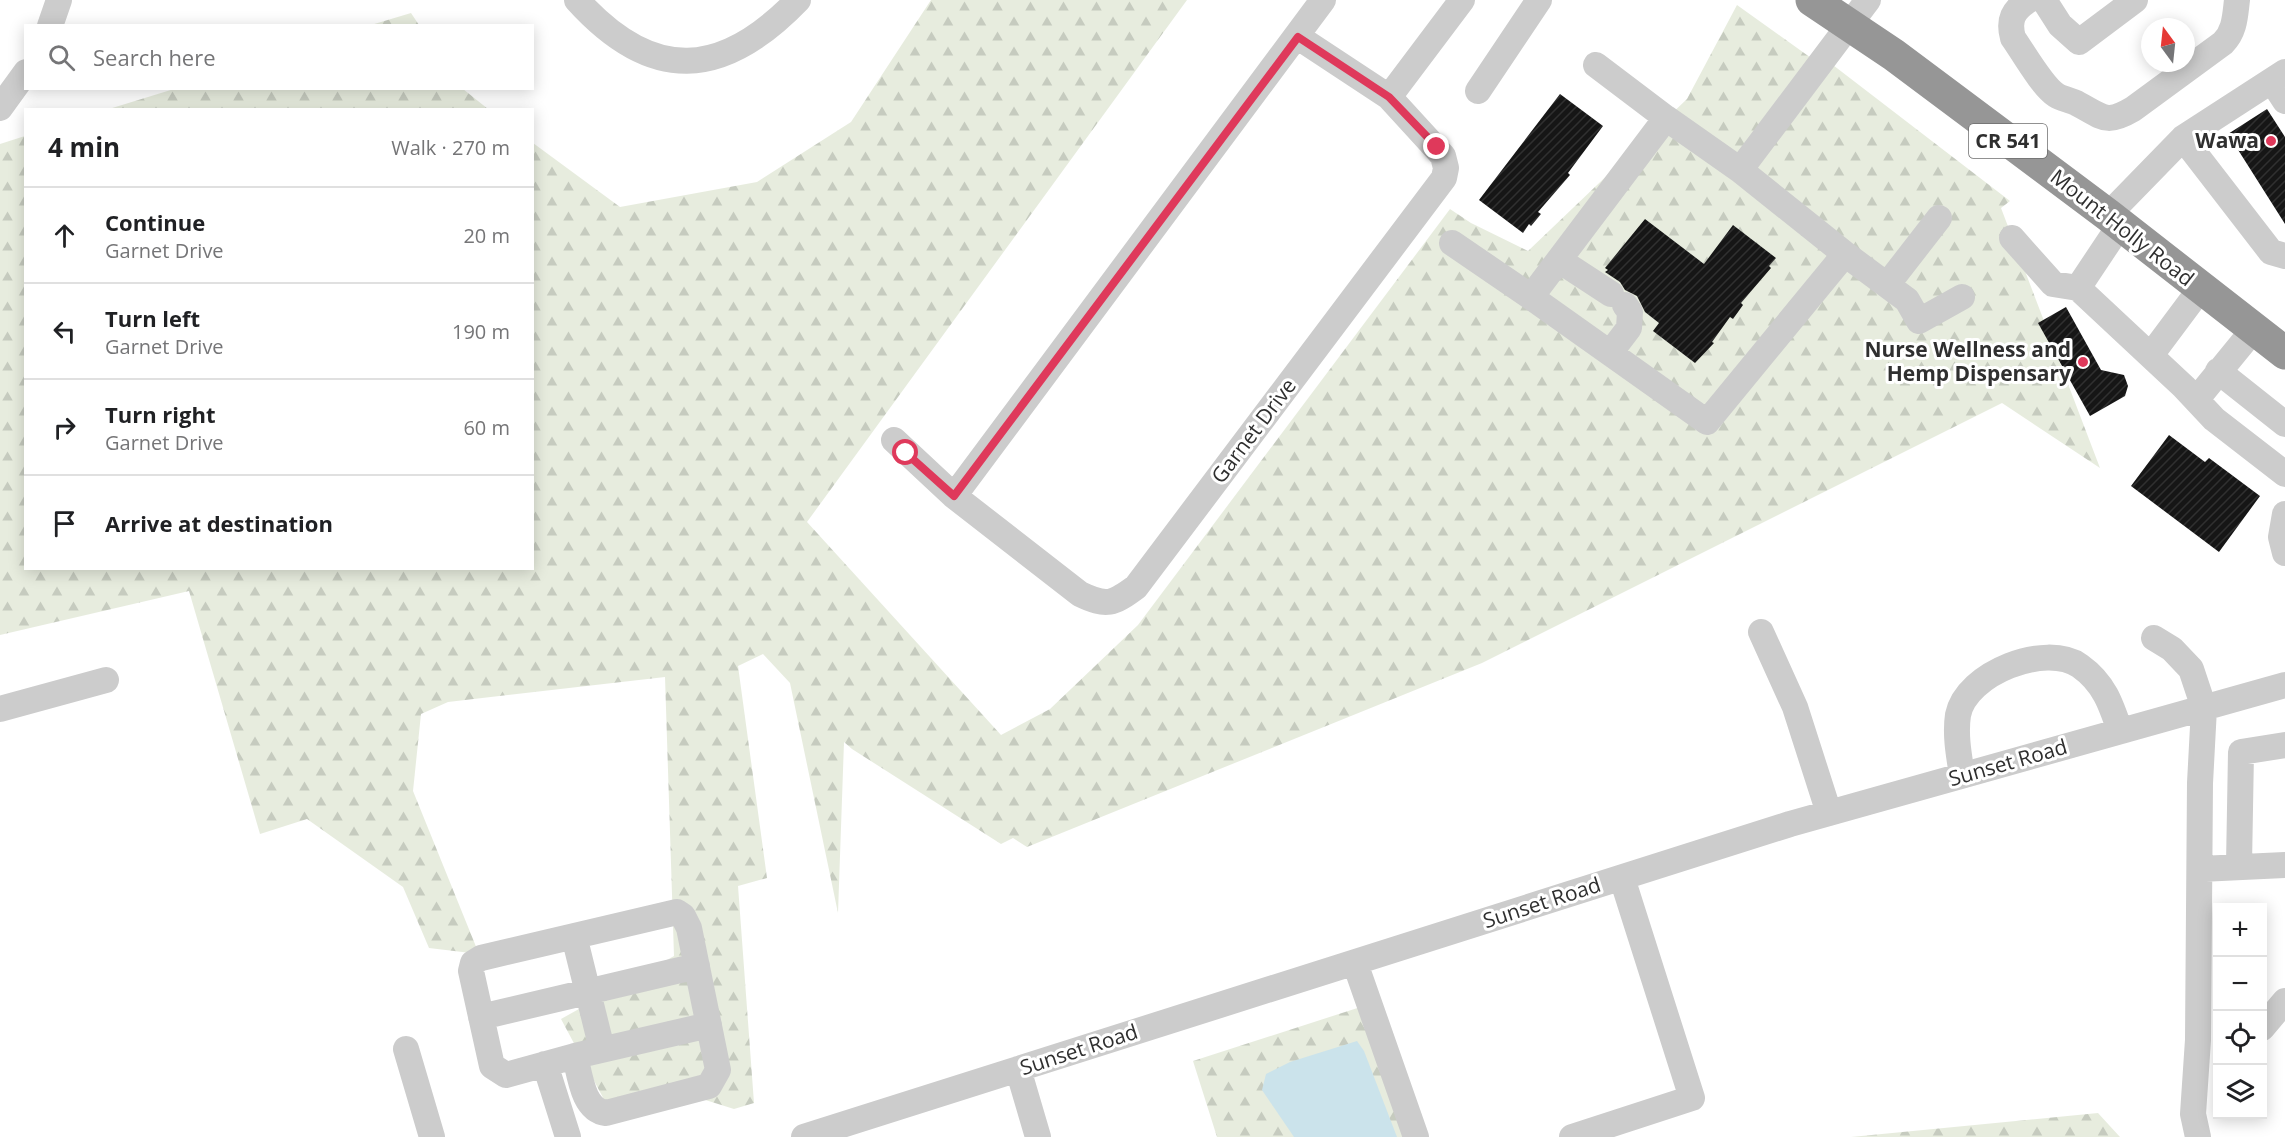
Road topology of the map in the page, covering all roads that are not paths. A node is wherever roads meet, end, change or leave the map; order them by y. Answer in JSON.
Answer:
{"nodes":[{"id":1,"x":59,"y":0,"type":"edge"},
{"id":2,"x":577,"y":0,"type":"edge"},
{"id":3,"x":798,"y":0,"type":"edge"},
{"id":4,"x":1323,"y":0,"type":"edge"},
{"id":5,"x":1462,"y":0,"type":"edge"},
{"id":6,"x":1539,"y":0,"type":"edge"},
{"id":7,"x":1812,"y":0,"type":"edge"},
{"id":8,"x":2029,"y":0,"type":"edge"},
{"id":9,"x":2044,"y":0,"type":"edge"},
{"id":10,"x":2135,"y":0,"type":"edge"},
{"id":11,"x":2236,"y":0,"type":"edge"},
{"id":12,"x":1859,"y":12,"type":"edge"},
{"id":13,"x":51,"y":24,"type":"edge"},
{"id":14,"x":1298,"y":37,"type":"junction"},
{"id":15,"x":1596,"y":65,"type":"dead end"},
{"id":16,"x":24,"y":75,"type":"edge"},
{"id":17,"x":2281,"y":85,"type":"edge"},
{"id":18,"x":1478,"y":91,"type":"dead end"},
{"id":19,"x":1389,"y":97,"type":"junction"},
{"id":20,"x":0,"y":108,"type":"edge"},
{"id":21,"x":1666,"y":118,"type":"junction"},
{"id":22,"x":2183,"y":138,"type":"junction"},
{"id":23,"x":1740,"y":170,"type":"junction"},
{"id":24,"x":1939,"y":218,"type":"dead end"},
{"id":25,"x":2114,"y":220,"type":"junction"},
{"id":26,"x":2012,"y":238,"type":"dead end"},
{"id":27,"x":1452,"y":243,"type":"dead end"},
{"id":28,"x":1845,"y":254,"type":"junction"},
{"id":29,"x":2285,"y":256,"type":"edge"},
{"id":30,"x":1559,"y":260,"type":"junction"},
{"id":31,"x":1887,"y":285,"type":"junction"},
{"id":32,"x":2078,"y":288,"type":"junction"},
{"id":33,"x":2201,"y":288,"type":"junction"},
{"id":34,"x":1532,"y":297,"type":"junction"},
{"id":35,"x":1962,"y":297,"type":"dead end"},
{"id":36,"x":2254,"y":329,"type":"junction"},
{"id":37,"x":1610,"y":353,"type":"junction"},
{"id":38,"x":2285,"y":353,"type":"edge"},
{"id":39,"x":2151,"y":356,"type":"junction"},
{"id":40,"x":2218,"y":371,"type":"junction"},
{"id":41,"x":2196,"y":400,"type":"junction"},
{"id":42,"x":2285,"y":424,"type":"edge"},
{"id":43,"x":894,"y":440,"type":"dead end"},
{"id":44,"x":2285,"y":474,"type":"edge"},
{"id":45,"x":954,"y":496,"type":"junction"},
{"id":46,"x":2285,"y":514,"type":"edge"},
{"id":47,"x":2285,"y":553,"type":"edge"},
{"id":48,"x":1761,"y":632,"type":"dead end"},
{"id":49,"x":2154,"y":638,"type":"dead end"},
{"id":50,"x":106,"y":680,"type":"dead end"},
{"id":51,"x":2285,"y":685,"type":"edge"},
{"id":52,"x":2204,"y":708,"type":"junction"},
{"id":53,"x":0,"y":709,"type":"edge"},
{"id":54,"x":2120,"y":731,"type":"junction"},
{"id":55,"x":2285,"y":745,"type":"edge"},
{"id":56,"x":1962,"y":775,"type":"junction"},
{"id":57,"x":1829,"y":813,"type":"junction"},
{"id":58,"x":2240,"y":865,"type":"junction"},
{"id":59,"x":2285,"y":865,"type":"edge"},
{"id":60,"x":2200,"y":869,"type":"junction"},
{"id":61,"x":1622,"y":878,"type":"junction"},
{"id":62,"x":574,"y":936,"type":"junction"},
{"id":63,"x":1355,"y":963,"type":"junction"},
{"id":64,"x":697,"y":966,"type":"junction"},
{"id":65,"x":588,"y":992,"type":"junction"},
{"id":66,"x":2285,"y":1000,"type":"edge"},
{"id":67,"x":481,"y":1017,"type":"junction"},
{"id":68,"x":2267,"y":1022,"type":"edge"},
{"id":69,"x":709,"y":1024,"type":"junction"},
{"id":70,"x":2208,"y":1040,"type":"edge"},
{"id":71,"x":406,"y":1049,"type":"dead end"},
{"id":72,"x":602,"y":1049,"type":"junction"},
{"id":73,"x":575,"y":1056,"type":"junction"},
{"id":74,"x":545,"y":1064,"type":"junction"},
{"id":75,"x":1018,"y":1069,"type":"junction"},
{"id":76,"x":432,"y":1137,"type":"edge"},
{"id":77,"x":568,"y":1137,"type":"edge"},
{"id":78,"x":804,"y":1137,"type":"edge"},
{"id":79,"x":1038,"y":1137,"type":"edge"},
{"id":80,"x":1416,"y":1137,"type":"edge"},
{"id":81,"x":1572,"y":1137,"type":"edge"},
{"id":82,"x":2198,"y":1137,"type":"edge"}],
"edges":[{"from":1,"to":13,"type":"street"},
{"from":2,"to":3,"type":"street"},
{"from":4,"to":14,"type":"street"},
{"from":5,"to":19,"type":"street"},
{"from":6,"to":18,"type":"street"},
{"from":7,"to":12,"type":"highway","name":"Mount Holly Road","number":"CR 541"},
{"from":8,"to":11,"type":"street"},
{"from":9,"to":10,"type":"street"},
{"from":12,"to":23,"type":"street"},
{"from":12,"to":25,"type":"highway","name":"Mount Holly Road","number":"CR 541"},
{"from":14,"to":19,"type":"street","name":"Garnet Drive"},
{"from":14,"to":45,"type":"street"},
{"from":15,"to":21,"type":"street"},
{"from":16,"to":20,"type":"street"},
{"from":17,"to":22,"type":"street"},
{"from":19,"to":45,"type":"street","name":"Garnet Drive"},
{"from":21,"to":23,"type":"street"},
{"from":21,"to":30,"type":"street"},
{"from":22,"to":25,"type":"street"},
{"from":22,"to":29,"type":"street"},
{"from":23,"to":28,"type":"street"},
{"from":24,"to":31,"type":"street"},
{"from":25,"to":32,"type":"street"},
{"from":25,"to":33,"type":"highway","name":"Mount Holly Road","number":"CR 541"},
{"from":26,"to":32,"type":"street"},
{"from":27,"to":34,"type":"street"},
{"from":28,"to":31,"type":"street"},
{"from":28,"to":37,"type":"street"},
{"from":30,"to":34,"type":"street"},
{"from":30,"to":37,"type":"street"},
{"from":31,"to":35,"type":"street"},
{"from":32,"to":39,"type":"street"},
{"from":33,"to":36,"type":"highway","name":"Mount Holly Road","number":"CR 541"},
{"from":33,"to":39,"type":"street"},
{"from":34,"to":37,"type":"street"},
{"from":36,"to":38,"type":"highway","name":"Mount Holly Road","number":"CR 541"},
{"from":36,"to":40,"type":"street"},
{"from":39,"to":41,"type":"street"},
{"from":40,"to":41,"type":"street"},
{"from":40,"to":42,"type":"street"},
{"from":41,"to":44,"type":"street"},
{"from":43,"to":45,"type":"street","name":"Garnet Drive"},
{"from":46,"to":47,"type":"street"},
{"from":48,"to":57,"type":"street"},
{"from":49,"to":52,"type":"street"},
{"from":50,"to":53,"type":"street"},
{"from":51,"to":52,"type":"street","name":"Sunset Road"},
{"from":52,"to":54,"type":"street","name":"Sunset Road"},
{"from":52,"to":60,"type":"street"},
{"from":54,"to":56,"type":"street","name":"Sunset Road"},
{"from":54,"to":56,"type":"street"},
{"from":55,"to":58,"type":"street"},
{"from":56,"to":57,"type":"street","name":"Sunset Road"},
{"from":57,"to":61,"type":"street","name":"Sunset Road"},
{"from":58,"to":59,"type":"street"},
{"from":58,"to":60,"type":"street"},
{"from":60,"to":70,"type":"street"},
{"from":61,"to":63,"type":"street","name":"Sunset Road"},
{"from":61,"to":81,"type":"street"},
{"from":62,"to":64,"type":"street"},
{"from":62,"to":65,"type":"street"},
{"from":62,"to":67,"type":"street"},
{"from":63,"to":75,"type":"street","name":"Sunset Road"},
{"from":63,"to":80,"type":"street"},
{"from":64,"to":65,"type":"street"},
{"from":64,"to":69,"type":"street"},
{"from":65,"to":67,"type":"street"},
{"from":65,"to":72,"type":"street"},
{"from":66,"to":68,"type":"street"},
{"from":67,"to":74,"type":"street"},
{"from":69,"to":72,"type":"street"},
{"from":69,"to":73,"type":"street"},
{"from":70,"to":82,"type":"street"},
{"from":71,"to":76,"type":"street"},
{"from":72,"to":73,"type":"street"},
{"from":73,"to":74,"type":"street"},
{"from":74,"to":77,"type":"street"},
{"from":75,"to":78,"type":"street","name":"Sunset Road"},
{"from":75,"to":79,"type":"street"}]}
